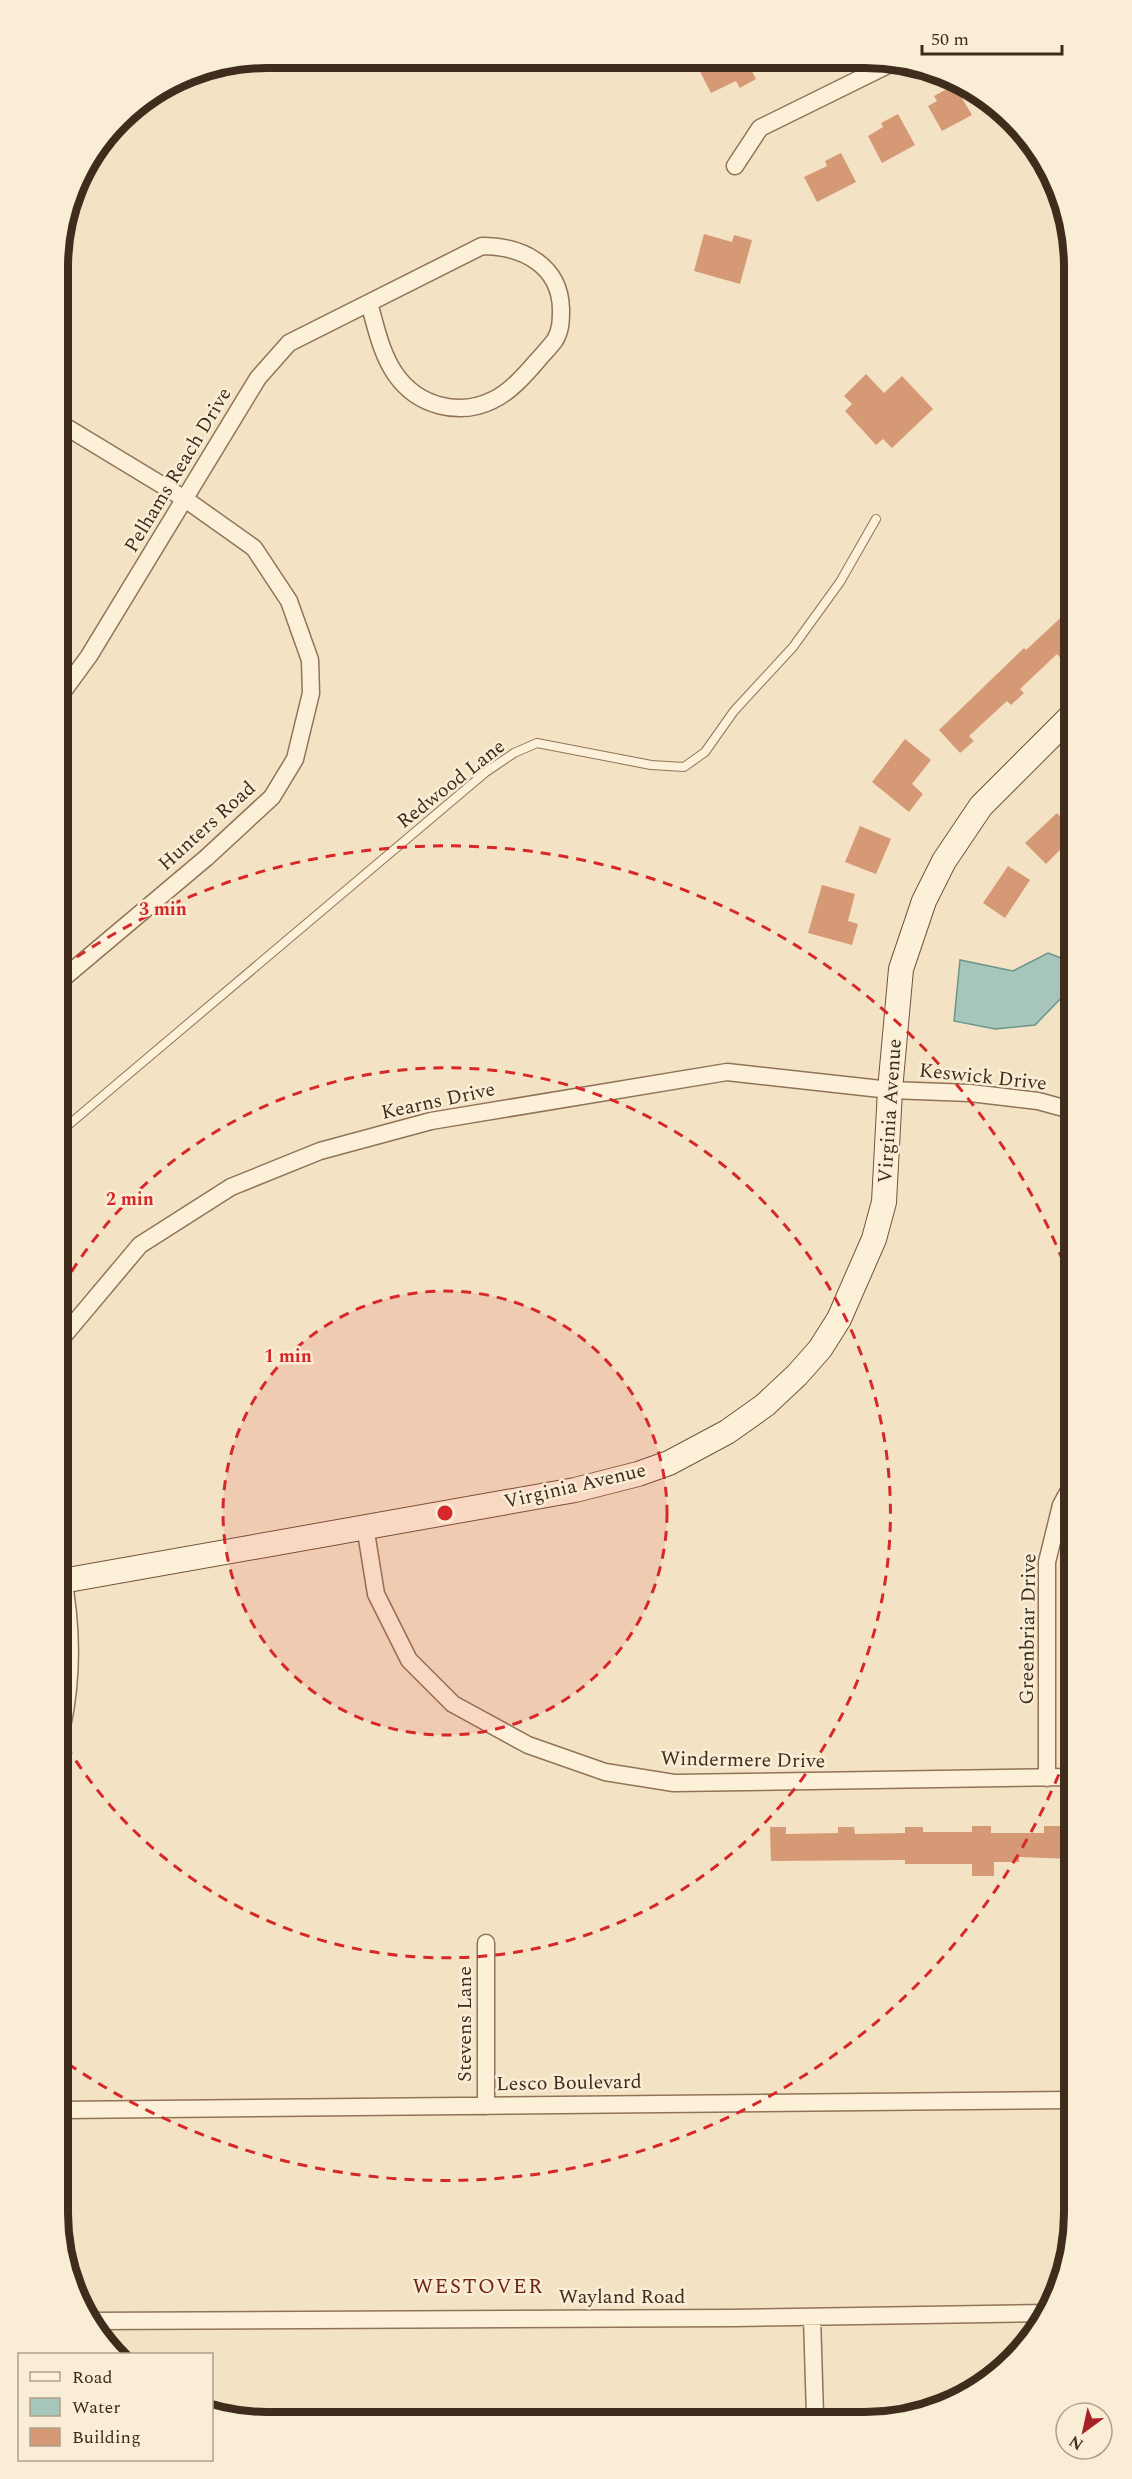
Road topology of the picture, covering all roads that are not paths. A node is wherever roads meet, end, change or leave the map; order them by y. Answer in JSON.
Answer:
{"nodes":[{"id":1,"x":881,"y":69,"type":"edge"},
{"id":2,"x":735,"y":166,"type":"dead end"},
{"id":3,"x":369,"y":303,"type":"junction"},
{"id":4,"x":68,"y":428,"type":"edge"},
{"id":5,"x":185,"y":499,"type":"junction"},
{"id":6,"x":876,"y":519,"type":"dead end"},
{"id":7,"x":68,"y":685,"type":"edge"},
{"id":8,"x":1064,"y":724,"type":"edge"},
{"id":9,"x":68,"y":974,"type":"edge"},
{"id":10,"x":890,"y":1090,"type":"junction"},
{"id":11,"x":1064,"y":1108,"type":"edge"},
{"id":12,"x":68,"y":1125,"type":"edge"},
{"id":13,"x":68,"y":1331,"type":"edge"},
{"id":14,"x":1064,"y":1500,"type":"edge"},
{"id":15,"x":365,"y":1526,"type":"junction"},
{"id":16,"x":68,"y":1577,"type":"edge"},
{"id":17,"x":68,"y":1607,"type":"edge"},
{"id":18,"x":68,"y":1700,"type":"edge"},
{"id":19,"x":1047,"y":1778,"type":"junction"},
{"id":20,"x":1064,"y":1778,"type":"edge"},
{"id":21,"x":486,"y":1943,"type":"dead end"},
{"id":22,"x":1064,"y":2100,"type":"edge"},
{"id":23,"x":486,"y":2106,"type":"junction"},
{"id":24,"x":68,"y":2110,"type":"edge"},
{"id":25,"x":1037,"y":2313,"type":"edge"},
{"id":26,"x":812,"y":2317,"type":"junction"},
{"id":27,"x":100,"y":2321,"type":"edge"},
{"id":28,"x":816,"y":2412,"type":"edge"}],
"edges":[{"from":1,"to":2,"type":"street"},
{"from":3,"to":3,"type":"street","name":"Pelhams Reach Drive"},
{"from":3,"to":5,"type":"street","name":"Pelhams Reach Drive"},
{"from":4,"to":5,"type":"street","name":"Hunters Road"},
{"from":5,"to":7,"type":"street","name":"Pelhams Reach Drive"},
{"from":5,"to":9,"type":"street","name":"Hunters Road"},
{"from":6,"to":12,"type":"lane","name":"Redwood Lane"},
{"from":8,"to":10,"type":"street","name":"Virginia Avenue"},
{"from":10,"to":11,"type":"street","name":"Keswick Drive"},
{"from":10,"to":13,"type":"street","name":"Kearns Drive"},
{"from":10,"to":15,"type":"street","name":"Virginia Avenue"},
{"from":14,"to":19,"type":"street","name":"Greenbriar Drive"},
{"from":15,"to":16,"type":"street","name":"Virginia Avenue"},
{"from":15,"to":19,"type":"street","name":"Windermere Drive"},
{"from":17,"to":18,"type":"street"},
{"from":19,"to":20,"type":"street","name":"Windermere Drive"},
{"from":21,"to":23,"type":"street","name":"Stevens Lane"},
{"from":22,"to":23,"type":"street","name":"Lesco Boulevard"},
{"from":23,"to":24,"type":"street","name":"Lesco Boulevard"},
{"from":25,"to":26,"type":"street","name":"Wayland Road"},
{"from":26,"to":27,"type":"street","name":"Wayland Road"},
{"from":26,"to":28,"type":"street"}]}
